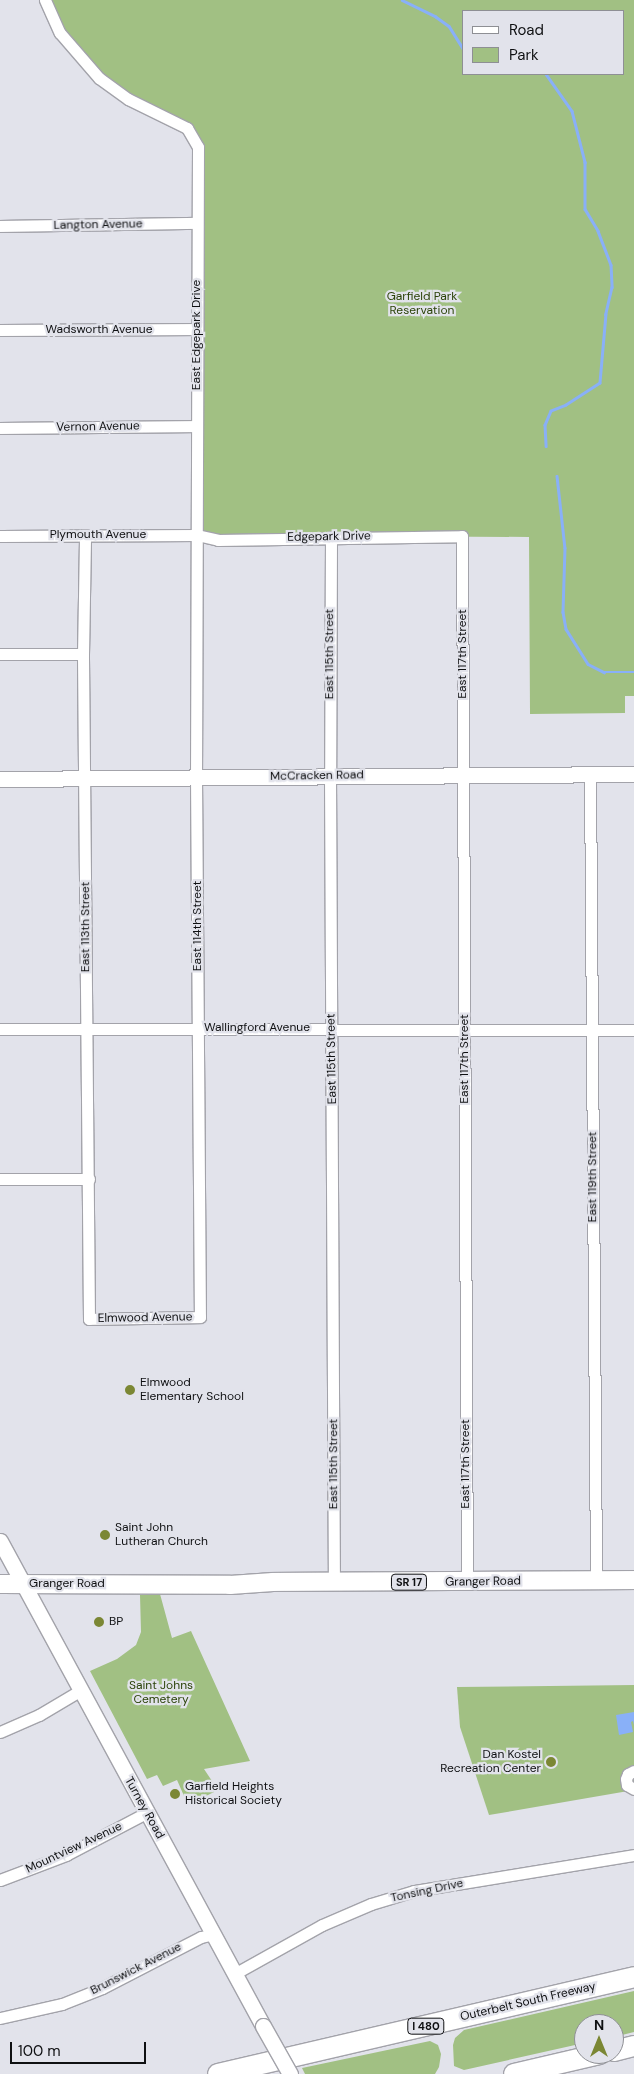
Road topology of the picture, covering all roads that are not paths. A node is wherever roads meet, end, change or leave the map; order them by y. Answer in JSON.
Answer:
{"nodes":[{"id":1,"x":45,"y":0,"type":"edge"},
{"id":2,"x":196,"y":223,"type":"junction"},
{"id":3,"x":0,"y":226,"type":"edge"},
{"id":4,"x":197,"y":329,"type":"junction"},
{"id":5,"x":0,"y":330,"type":"edge"},
{"id":6,"x":196,"y":426,"type":"junction"},
{"id":7,"x":0,"y":428,"type":"edge"},
{"id":8,"x":85,"y":535,"type":"junction"},
{"id":9,"x":0,"y":536,"type":"edge"},
{"id":10,"x":197,"y":536,"type":"junction"},
{"id":11,"x":462,"y":536,"type":"joint"},
{"id":12,"x":331,"y":537,"type":"junction"},
{"id":13,"x":0,"y":654,"type":"edge"},
{"id":14,"x":83,"y":654,"type":"junction"},
{"id":15,"x":463,"y":774,"type":"junction"},
{"id":16,"x":590,"y":774,"type":"junction"},
{"id":17,"x":634,"y":774,"type":"edge"},
{"id":18,"x":330,"y":776,"type":"junction"},
{"id":19,"x":196,"y":777,"type":"junction"},
{"id":20,"x":0,"y":779,"type":"edge"},
{"id":21,"x":85,"y":779,"type":"junction"},
{"id":22,"x":332,"y":1028,"type":"junction"},
{"id":23,"x":0,"y":1029,"type":"edge"},
{"id":24,"x":87,"y":1029,"type":"junction"},
{"id":25,"x":198,"y":1029,"type":"junction"},
{"id":26,"x":465,"y":1030,"type":"junction"},
{"id":27,"x":592,"y":1030,"type":"junction"},
{"id":28,"x":634,"y":1030,"type":"edge"},
{"id":29,"x":0,"y":1179,"type":"edge"},
{"id":30,"x":89,"y":1179,"type":"junction"},
{"id":31,"x":200,"y":1317,"type":"joint"},
{"id":32,"x":89,"y":1319,"type":"joint"},
{"id":33,"x":0,"y":1540,"type":"edge"},
{"id":34,"x":596,"y":1580,"type":"junction"},
{"id":35,"x":634,"y":1580,"type":"edge"},
{"id":36,"x":334,"y":1582,"type":"junction"},
{"id":37,"x":467,"y":1582,"type":"junction"},
{"id":38,"x":0,"y":1584,"type":"edge"},
{"id":39,"x":23,"y":1584,"type":"junction"},
{"id":40,"x":81,"y":1690,"type":"junction"},
{"id":41,"x":0,"y":1732,"type":"edge"},
{"id":42,"x":634,"y":1770,"type":"edge"},
{"id":43,"x":634,"y":1789,"type":"edge"},
{"id":44,"x":146,"y":1813,"type":"junction"},
{"id":45,"x":634,"y":1856,"type":"edge"},
{"id":46,"x":0,"y":1880,"type":"edge"},
{"id":47,"x":214,"y":1934,"type":"junction"},
{"id":48,"x":236,"y":1973,"type":"junction"},
{"id":49,"x":634,"y":1977,"type":"edge"},
{"id":50,"x":0,"y":2018,"type":"edge"},
{"id":51,"x":574,"y":2060,"type":"edge"},
{"id":52,"x":218,"y":2074,"type":"edge"},
{"id":53,"x":290,"y":2074,"type":"edge"},
{"id":54,"x":514,"y":2074,"type":"edge"}],
"edges":[{"from":1,"to":2,"type":"street","name":"East Edgepark Drive"},
{"from":2,"to":3,"type":"street","name":"Langton Avenue"},
{"from":2,"to":4,"type":"street","name":"East Edgepark Drive"},
{"from":4,"to":5,"type":"street","name":"Wadsworth Avenue"},
{"from":4,"to":6,"type":"street","name":"East Edgepark Drive"},
{"from":6,"to":7,"type":"street","name":"Vernon Avenue"},
{"from":6,"to":10,"type":"street","name":"East Edgepark Drive"},
{"from":8,"to":9,"type":"street","name":"Plymouth Avenue"},
{"from":8,"to":10,"type":"street","name":"Plymouth Avenue"},
{"from":8,"to":14,"type":"street","name":"East 113th Street"},
{"from":10,"to":12,"type":"street","name":"Edgepark Drive"},
{"from":10,"to":19,"type":"street","name":"East 114th Street"},
{"from":11,"to":12,"type":"street","name":"Edgepark Drive"},
{"from":11,"to":15,"type":"street","name":"East 117th Street"},
{"from":12,"to":18,"type":"street","name":"East 115th Street"},
{"from":13,"to":14,"type":"street"},
{"from":14,"to":21,"type":"street","name":"East 113th Street"},
{"from":15,"to":16,"type":"street","name":"McCracken Road"},
{"from":15,"to":18,"type":"street","name":"McCracken Road"},
{"from":15,"to":26,"type":"street","name":"East 117th Street"},
{"from":16,"to":17,"type":"street","name":"McCracken Road"},
{"from":16,"to":27,"type":"street","name":"East 119th Street"},
{"from":18,"to":19,"type":"street","name":"McCracken Road"},
{"from":18,"to":22,"type":"street","name":"East 115th Street"},
{"from":19,"to":21,"type":"street","name":"McCracken Road"},
{"from":19,"to":25,"type":"street","name":"East 114th Street"},
{"from":20,"to":21,"type":"street","name":"McCracken Road"},
{"from":21,"to":24,"type":"street","name":"East 113th Street"},
{"from":22,"to":25,"type":"street","name":"Wallingford Avenue"},
{"from":22,"to":26,"type":"street","name":"Wallingford Avenue"},
{"from":22,"to":36,"type":"street","name":"East 115th Street"},
{"from":23,"to":24,"type":"street","name":"Wallingford Avenue"},
{"from":24,"to":25,"type":"street","name":"Wallingford Avenue"},
{"from":24,"to":30,"type":"street","name":"East 113th Street"},
{"from":25,"to":31,"type":"street","name":"East 114th Street"},
{"from":26,"to":27,"type":"street","name":"Wallingford Avenue"},
{"from":26,"to":37,"type":"street","name":"East 117th Street"},
{"from":27,"to":28,"type":"street","name":"Wallingford Avenue"},
{"from":27,"to":34,"type":"street","name":"East 119th Street"},
{"from":29,"to":30,"type":"street"},
{"from":30,"to":32,"type":"street","name":"East 113th Street"},
{"from":31,"to":32,"type":"street","name":"Elmwood Avenue"},
{"from":33,"to":39,"type":"street","name":"Turney Road"},
{"from":34,"to":35,"type":"main road","name":"Granger Road","number":"SR 17"},
{"from":34,"to":37,"type":"main road","name":"Granger Road","number":"SR 17"},
{"from":36,"to":37,"type":"main road","name":"Granger Road","number":"SR 17"},
{"from":36,"to":39,"type":"main road","name":"Granger Road","number":"SR 17"},
{"from":38,"to":39,"type":"main road","name":"Granger Road","number":"SR 17"},
{"from":39,"to":40,"type":"street","name":"Turney Road"},
{"from":40,"to":41,"type":"street"},
{"from":40,"to":44,"type":"street","name":"Turney Road"},
{"from":42,"to":43,"type":"street"},
{"from":44,"to":46,"type":"street","name":"Mountview Avenue"},
{"from":44,"to":47,"type":"street","name":"Turney Road"},
{"from":45,"to":48,"type":"street","name":"Tonsing Drive"},
{"from":47,"to":48,"type":"street","name":"Turney Road"},
{"from":47,"to":50,"type":"street","name":"Brunswick Avenue"},
{"from":48,"to":53,"type":"street","name":"Turney Road","bridge":true},
{"from":49,"to":52,"type":"highway","name":"Outerbelt South Freeway","number":"I 480"},
{"from":51,"to":54,"type":"highway"}]}
